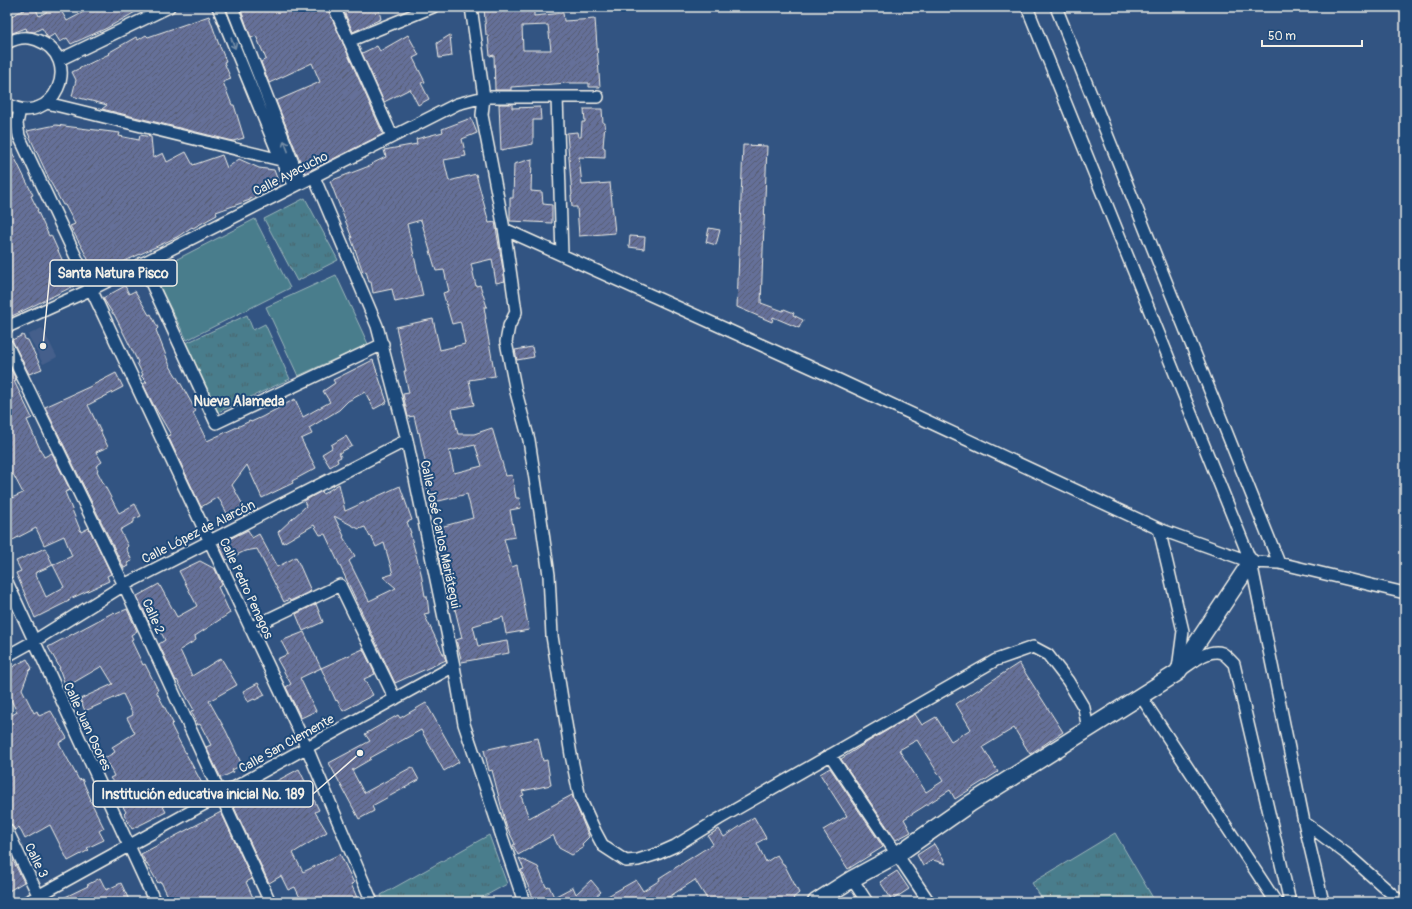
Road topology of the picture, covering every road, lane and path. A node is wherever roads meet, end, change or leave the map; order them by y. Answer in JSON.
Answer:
{"nodes":[{"id":1,"x":169,"y":7,"type":"edge"},
{"id":2,"x":218,"y":7,"type":"edge"},
{"id":3,"x":232,"y":7,"type":"edge"},
{"id":4,"x":334,"y":7,"type":"edge"},
{"id":5,"x":433,"y":7,"type":"edge"},
{"id":6,"x":471,"y":7,"type":"edge"},
{"id":7,"x":1027,"y":7,"type":"edge"},
{"id":8,"x":1056,"y":7,"type":"edge"},
{"id":9,"x":349,"y":41,"type":"junction"},
{"id":10,"x":7,"y":43,"type":"edge"},
{"id":11,"x":59,"y":60,"type":"junction"},
{"id":12,"x":484,"y":97,"type":"junction"},
{"id":13,"x":557,"y":97,"type":"junction"},
{"id":14,"x":598,"y":97,"type":"dead end"},
{"id":15,"x":47,"y":103,"type":"junction"},
{"id":16,"x":7,"y":104,"type":"edge"},
{"id":17,"x":20,"y":109,"type":"junction"},
{"id":18,"x":392,"y":136,"type":"junction"},
{"id":19,"x":281,"y":160,"type":"junction"},
{"id":20,"x":292,"y":163,"type":"junction"},
{"id":21,"x":314,"y":177,"type":"junction"},
{"id":22,"x":298,"y":184,"type":"junction"},
{"id":23,"x":504,"y":229,"type":"junction"},
{"id":24,"x":562,"y":255,"type":"junction"},
{"id":25,"x":142,"y":263,"type":"junction"},
{"id":26,"x":92,"y":289,"type":"junction"},
{"id":27,"x":7,"y":327,"type":"edge"},
{"id":28,"x":382,"y":344,"type":"junction"},
{"id":29,"x":7,"y":345,"type":"edge"},
{"id":30,"x":407,"y":440,"type":"junction"},
{"id":31,"x":1159,"y":529,"type":"junction"},
{"id":32,"x":210,"y":541,"type":"junction"},
{"id":33,"x":1251,"y":562,"type":"junction"},
{"id":34,"x":1279,"y":563,"type":"junction"},
{"id":35,"x":7,"y":582,"type":"edge"},
{"id":36,"x":124,"y":585,"type":"junction"},
{"id":37,"x":1405,"y":593,"type":"edge"},
{"id":38,"x":250,"y":628,"type":"junction"},
{"id":39,"x":34,"y":641,"type":"junction"},
{"id":40,"x":7,"y":656,"type":"edge"},
{"id":41,"x":454,"y":666,"type":"junction"},
{"id":42,"x":1177,"y":673,"type":"junction"},
{"id":43,"x":1140,"y":695,"type":"junction"},
{"id":44,"x":395,"y":699,"type":"junction"},
{"id":45,"x":1088,"y":729,"type":"junction"},
{"id":46,"x":307,"y":748,"type":"junction"},
{"id":47,"x":830,"y":755,"type":"junction"},
{"id":48,"x":220,"y":796,"type":"junction"},
{"id":49,"x":1304,"y":822,"type":"junction"},
{"id":50,"x":7,"y":830,"type":"edge"},
{"id":51,"x":128,"y":846,"type":"junction"},
{"id":52,"x":898,"y":854,"type":"junction"},
{"id":53,"x":852,"y":879,"type":"junction"},
{"id":54,"x":40,"y":899,"type":"edge"},
{"id":55,"x":27,"y":902,"type":"edge"},
{"id":56,"x":154,"y":902,"type":"edge"},
{"id":57,"x":270,"y":902,"type":"edge"},
{"id":58,"x":372,"y":902,"type":"edge"},
{"id":59,"x":524,"y":902,"type":"edge"},
{"id":60,"x":816,"y":902,"type":"edge"},
{"id":61,"x":867,"y":902,"type":"edge"},
{"id":62,"x":929,"y":902,"type":"edge"},
{"id":63,"x":1276,"y":902,"type":"edge"},
{"id":64,"x":1290,"y":902,"type":"edge"},
{"id":65,"x":1323,"y":902,"type":"edge"},
{"id":66,"x":1402,"y":902,"type":"edge"}],
"edges":[{"from":1,"to":11,"type":"street"},
{"from":2,"to":19,"type":"street","one_way":true},
{"from":20,"to":3,"type":"street","one_way":true},
{"from":4,"to":9,"type":"street"},
{"from":5,"to":9,"type":"street"},
{"from":6,"to":12,"type":"street"},
{"from":7,"to":33,"type":"street"},
{"from":8,"to":34,"type":"street"},
{"from":9,"to":18,"type":"street"},
{"from":10,"to":11,"type":"street"},
{"from":11,"to":15,"type":"street"},
{"from":12,"to":13,"type":"street","name":"Calle Ayacucho"},
{"from":12,"to":18,"type":"street","name":"Calle Ayacucho"},
{"from":12,"to":23,"type":"street"},
{"from":13,"to":14,"type":"street","name":"Calle Ayacucho"},
{"from":13,"to":24,"type":"street"},
{"from":15,"to":17,"type":"street"},
{"from":15,"to":19,"type":"street"},
{"from":16,"to":17,"type":"street"},
{"from":17,"to":26,"type":"street","name":"Calle Pedro Penagos"},
{"from":18,"to":21,"type":"street","name":"Calle Ayacucho"},
{"from":19,"to":20,"type":"street"},
{"from":19,"to":22,"type":"street"},
{"from":20,"to":22,"type":"street"},
{"from":21,"to":22,"type":"street","name":"Calle Ayacucho"},
{"from":21,"to":28,"type":"street","name":"Calle José Carlos Mariátegui"},
{"from":22,"to":25,"type":"street","name":"Calle Ayacucho"},
{"from":23,"to":24,"type":"street"},
{"from":23,"to":47,"type":"street"},
{"from":24,"to":31,"type":"street"},
{"from":25,"to":26,"type":"street","name":"Calle Ayacucho"},
{"from":25,"to":28,"type":"street"},
{"from":26,"to":27,"type":"street","name":"Calle Ayacucho"},
{"from":26,"to":32,"type":"street","name":"Calle Pedro Penagos"},
{"from":28,"to":30,"type":"street","name":"Calle José Carlos Mariátegui"},
{"from":29,"to":36,"type":"street","name":"Calle 2"},
{"from":30,"to":32,"type":"street","name":"Calle López de Alarcón"},
{"from":30,"to":41,"type":"street","name":"Calle José Carlos Mariátegui"},
{"from":31,"to":33,"type":"street"},
{"from":31,"to":42,"type":"street"},
{"from":32,"to":36,"type":"street","name":"Calle López de Alarcón"},
{"from":32,"to":38,"type":"street","name":"Calle Pedro Penagos"},
{"from":33,"to":34,"type":"street"},
{"from":33,"to":42,"type":"street"},
{"from":33,"to":49,"type":"street"},
{"from":34,"to":37,"type":"street"},
{"from":35,"to":39,"type":"street","name":"Calle Juan Osores"},
{"from":36,"to":39,"type":"street","name":"Calle López de Alarcón"},
{"from":36,"to":48,"type":"street","name":"Calle 2"},
{"from":38,"to":44,"type":"street"},
{"from":38,"to":46,"type":"street","name":"Calle Pedro Penagos"},
{"from":39,"to":40,"type":"street","name":"Calle López de Alarcón"},
{"from":39,"to":51,"type":"street","name":"Calle Juan Osores"},
{"from":41,"to":44,"type":"street","name":"Calle San Clemente"},
{"from":41,"to":59,"type":"street","name":"Calle José Carlos Mariátegui"},
{"from":42,"to":43,"type":"street"},
{"from":42,"to":64,"type":"street"},
{"from":43,"to":45,"type":"street"},
{"from":43,"to":63,"type":"street"},
{"from":44,"to":46,"type":"street","name":"Calle San Clemente"},
{"from":45,"to":47,"type":"street"},
{"from":45,"to":52,"type":"street"},
{"from":46,"to":48,"type":"street","name":"Calle San Clemente"},
{"from":46,"to":58,"type":"street","name":"Calle Pedro Penagos"},
{"from":47,"to":52,"type":"street"},
{"from":48,"to":51,"type":"street","name":"Calle San Clemente"},
{"from":48,"to":57,"type":"street","name":"Calle 2"},
{"from":49,"to":65,"type":"street"},
{"from":49,"to":66,"type":"street"},
{"from":50,"to":54,"type":"street","name":"Calle 3"},
{"from":51,"to":54,"type":"street","name":"Calle San Clemente"},
{"from":51,"to":56,"type":"street","name":"Calle Juan Osores"},
{"from":52,"to":53,"type":"street"},
{"from":52,"to":62,"type":"street"},
{"from":53,"to":60,"type":"street"},
{"from":53,"to":61,"type":"street"},
{"from":54,"to":55,"type":"street","name":"Calle San Clemente"}]}
